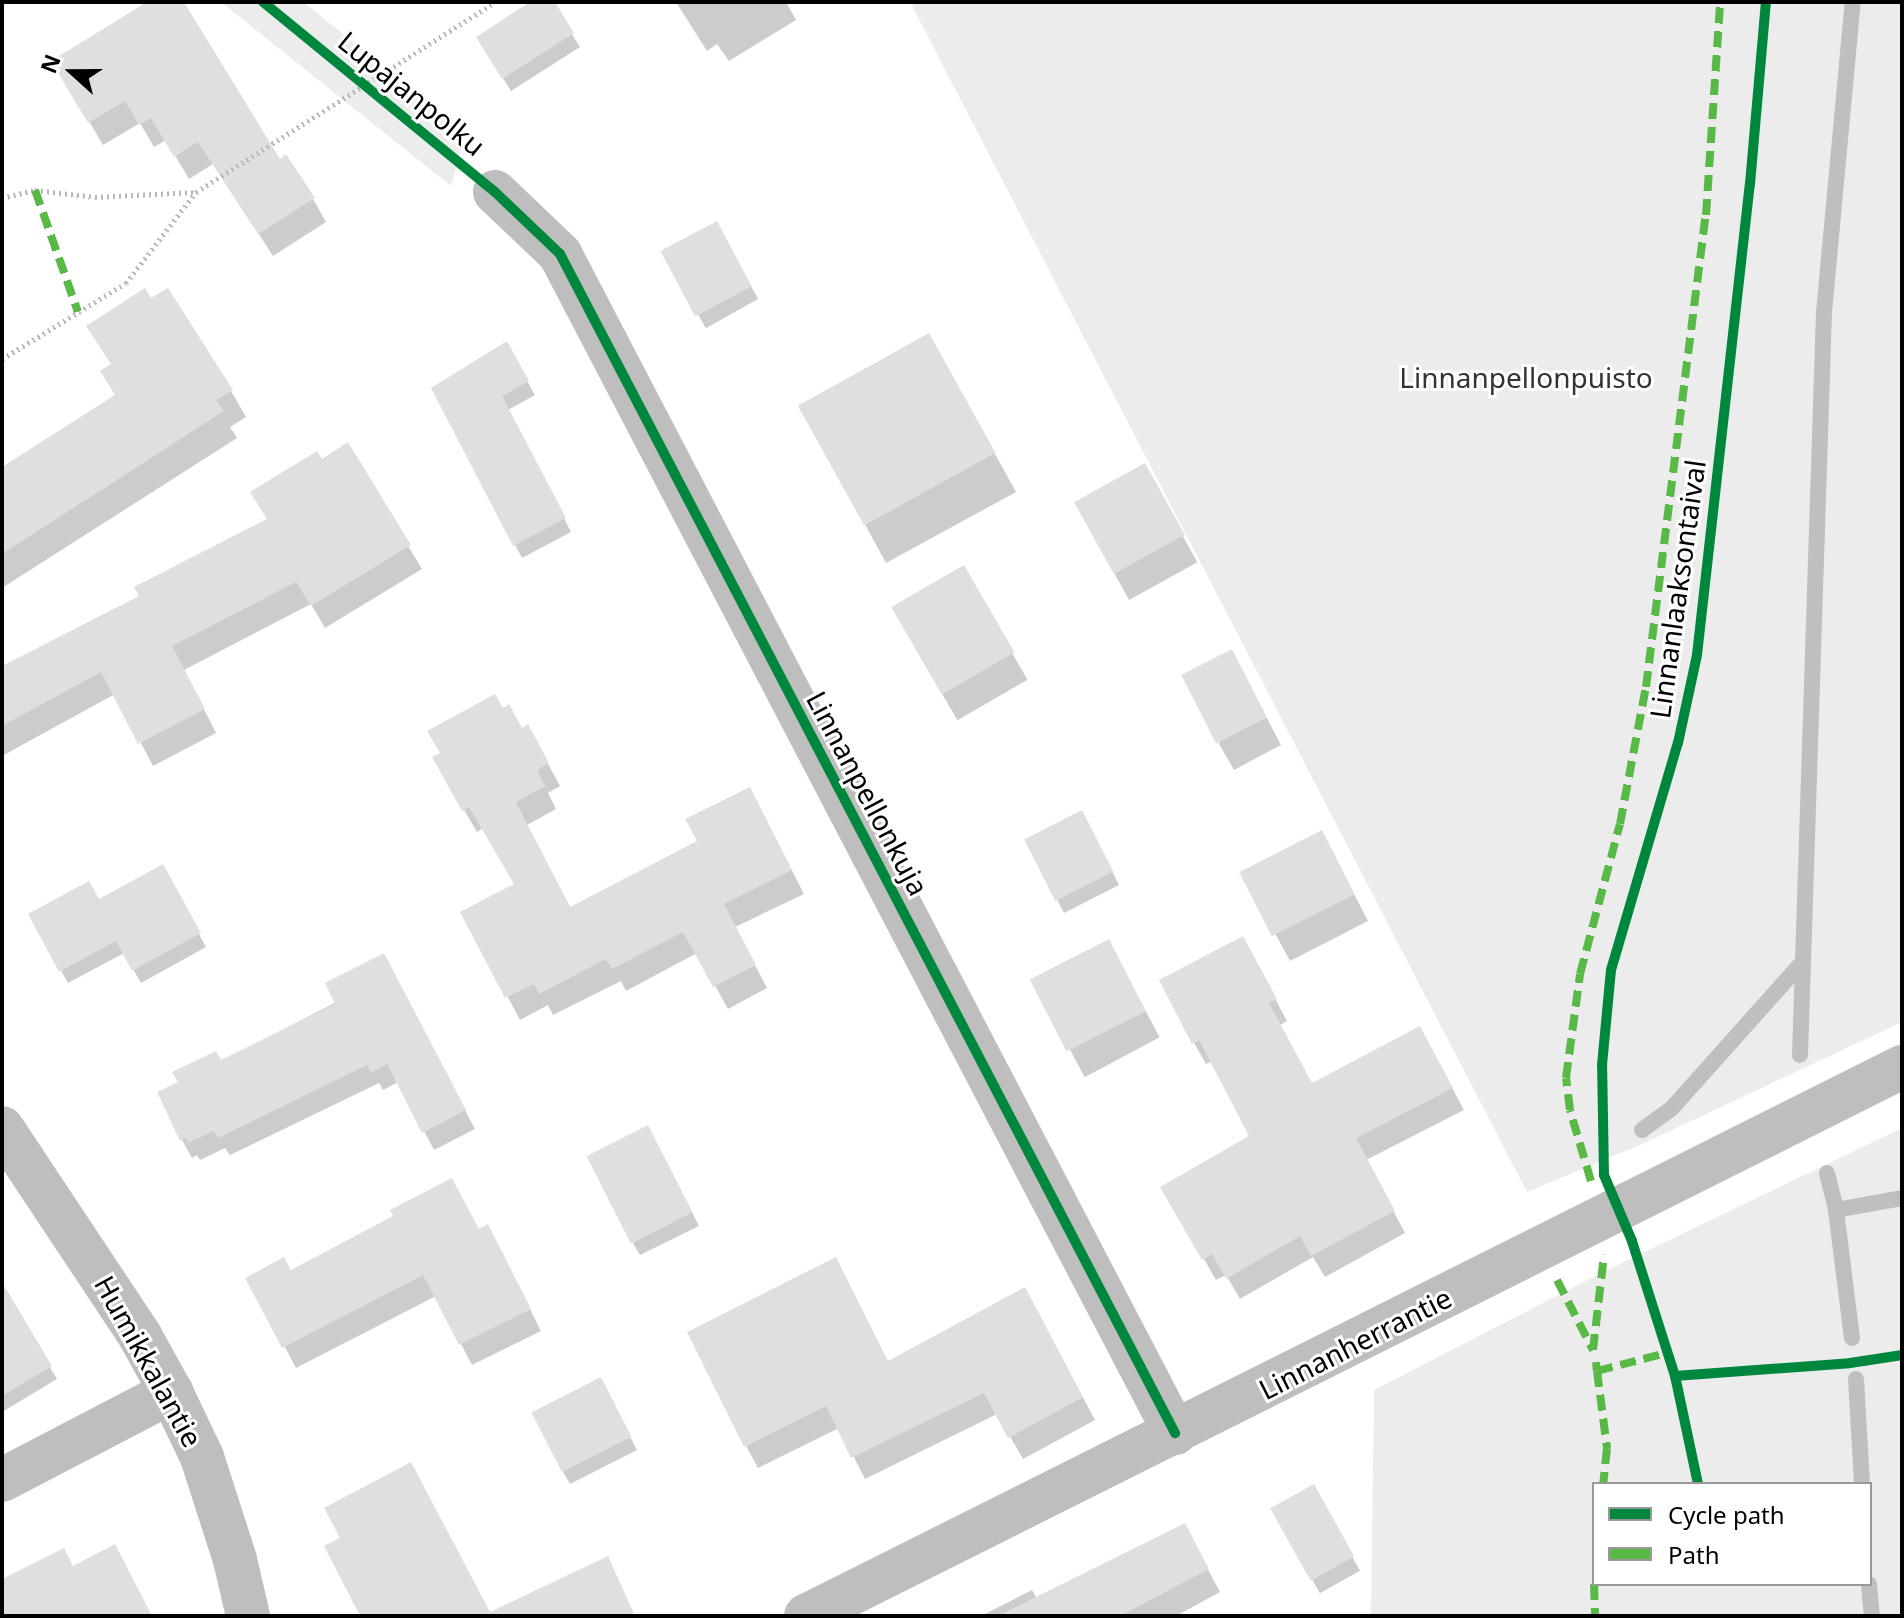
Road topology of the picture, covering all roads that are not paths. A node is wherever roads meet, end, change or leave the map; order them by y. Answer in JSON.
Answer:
{"nodes":[{"id":1,"x":495,"y":192,"type":"dead end"},
{"id":2,"x":1902,"y":1067,"type":"edge"},
{"id":3,"x":2,"y":1128,"type":"edge"},
{"id":4,"x":171,"y":1392,"type":"junction"},
{"id":5,"x":1175,"y":1433,"type":"junction"},
{"id":6,"x":2,"y":1480,"type":"edge"},
{"id":7,"x":248,"y":1616,"type":"edge"},
{"id":8,"x":806,"y":1616,"type":"edge"}],
"edges":[{"from":1,"to":5,"type":"street","name":"Linnanpellonkuja"},
{"from":2,"to":5,"type":"street","name":"Linnanherrantie"},
{"from":3,"to":4,"type":"street","name":"Humikkalantie"},
{"from":4,"to":6,"type":"street"},
{"from":4,"to":7,"type":"street","name":"Humikkalantie"},
{"from":5,"to":8,"type":"street","name":"Linnanherrantie"}]}
